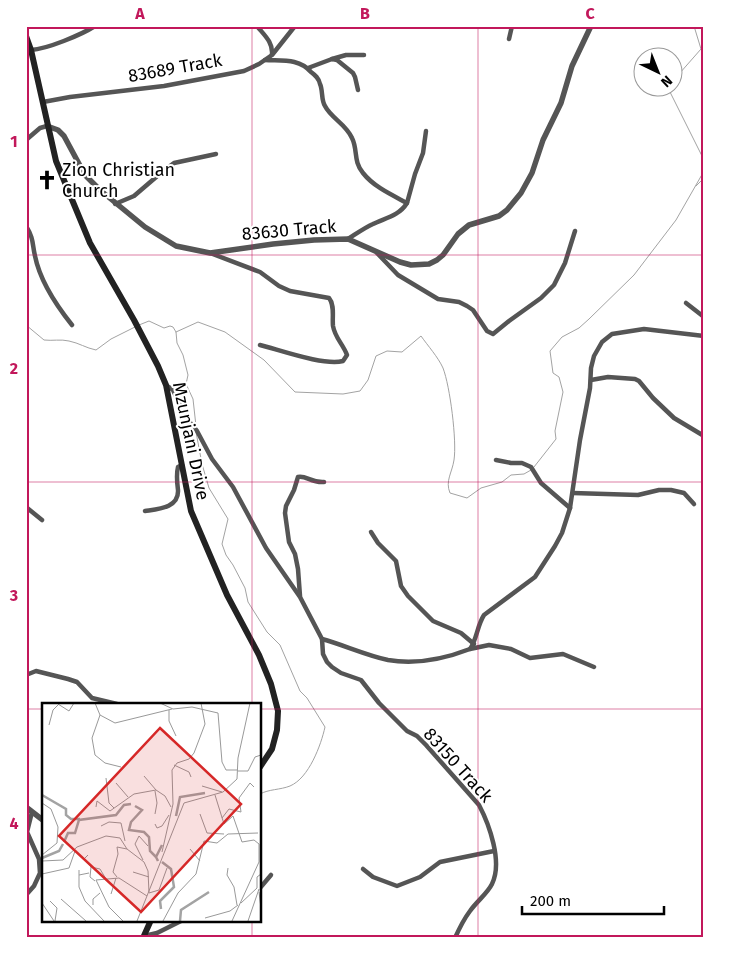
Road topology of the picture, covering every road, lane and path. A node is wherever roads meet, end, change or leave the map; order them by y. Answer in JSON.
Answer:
{"nodes":[{"id":1,"x":95,"y":26,"type":"edge"},
{"id":2,"x":257,"y":26,"type":"edge"},
{"id":3,"x":295,"y":26,"type":"edge"},
{"id":4,"x":512,"y":26,"type":"edge"},
{"id":5,"x":591,"y":26,"type":"edge"},
{"id":6,"x":26,"y":36,"type":"edge"},
{"id":7,"x":509,"y":39,"type":"dead end"},
{"id":8,"x":31,"y":50,"type":"junction"},
{"id":9,"x":272,"y":55,"type":"junction"},
{"id":10,"x":364,"y":55,"type":"dead end"},
{"id":11,"x":332,"y":59,"type":"junction"},
{"id":12,"x":265,"y":60,"type":"junction"},
{"id":13,"x":308,"y":68,"type":"junction"},
{"id":14,"x":358,"y":90,"type":"dead end"},
{"id":15,"x":43,"y":102,"type":"junction"},
{"id":16,"x":47,"y":126,"type":"junction"},
{"id":17,"x":426,"y":131,"type":"dead end"},
{"id":18,"x":26,"y":140,"type":"edge"},
{"id":19,"x":216,"y":154,"type":"dead end"},
{"id":20,"x":407,"y":203,"type":"junction"},
{"id":21,"x":115,"y":204,"type":"junction"},
{"id":22,"x":26,"y":226,"type":"edge"},
{"id":23,"x":575,"y":231,"type":"dead end"},
{"id":24,"x":348,"y":239,"type":"junction"},
{"id":25,"x":376,"y":252,"type":"junction"},
{"id":26,"x":210,"y":253,"type":"junction"},
{"id":27,"x":686,"y":303,"type":"dead end"},
{"id":28,"x":704,"y":317,"type":"edge"},
{"id":29,"x":72,"y":325,"type":"dead end"},
{"id":30,"x":704,"y":336,"type":"edge"},
{"id":31,"x":260,"y":345,"type":"dead end"},
{"id":32,"x":591,"y":380,"type":"junction"},
{"id":33,"x":166,"y":385,"type":"junction"},
{"id":34,"x":704,"y":436,"type":"edge"},
{"id":35,"x":496,"y":460,"type":"dead end"},
{"id":36,"x":182,"y":465,"type":"junction"},
{"id":37,"x":324,"y":482,"type":"dead end"},
{"id":38,"x":573,"y":493,"type":"junction"},
{"id":39,"x":694,"y":504,"type":"dead end"},
{"id":40,"x":26,"y":507,"type":"edge"},
{"id":41,"x":570,"y":508,"type":"junction"},
{"id":42,"x":145,"y":511,"type":"dead end"},
{"id":43,"x":42,"y":520,"type":"dead end"},
{"id":44,"x":371,"y":532,"type":"dead end"},
{"id":45,"x":300,"y":597,"type":"junction"},
{"id":46,"x":322,"y":639,"type":"junction"},
{"id":47,"x":474,"y":644,"type":"junction"},
{"id":48,"x":470,"y":649,"type":"junction"},
{"id":49,"x":594,"y":667,"type":"dead end"},
{"id":50,"x":26,"y":675,"type":"edge"},
{"id":51,"x":113,"y":703,"type":"edge"},
{"id":52,"x":261,"y":766,"type":"edge"},
{"id":53,"x":29,"y":810,"type":"edge"},
{"id":54,"x":42,"y":820,"type":"edge"},
{"id":55,"x":494,"y":851,"type":"junction"},
{"id":56,"x":362,"y":869,"type":"dead end"},
{"id":57,"x":271,"y":875,"type":"dead end"},
{"id":58,"x":261,"y":887,"type":"edge"},
{"id":59,"x":26,"y":896,"type":"edge"},
{"id":60,"x":150,"y":922,"type":"edge"},
{"id":61,"x":178,"y":922,"type":"edge"},
{"id":62,"x":143,"y":937,"type":"edge"},
{"id":63,"x":455,"y":938,"type":"edge"}],
"edges":[{"from":1,"to":8,"type":"street"},
{"from":2,"to":9,"type":"street"},
{"from":3,"to":9,"type":"street","name":"83689 Track"},
{"from":4,"to":7,"type":"street"},
{"from":5,"to":25,"type":"street","name":"83630 Track"},
{"from":6,"to":8,"type":"main road","name":"Mzunjani Drive"},
{"from":8,"to":15,"type":"main road","name":"Mzunjani Drive"},
{"from":9,"to":12,"type":"street","name":"83689 Track"},
{"from":10,"to":11,"type":"street"},
{"from":11,"to":13,"type":"street"},
{"from":11,"to":14,"type":"street"},
{"from":12,"to":13,"type":"street"},
{"from":12,"to":15,"type":"street","name":"83689 Track"},
{"from":13,"to":20,"type":"street"},
{"from":15,"to":16,"type":"main road","name":"Mzunjani Drive"},
{"from":16,"to":18,"type":"street"},
{"from":16,"to":21,"type":"street","name":"83630 Track"},
{"from":16,"to":33,"type":"main road","name":"Mzunjani Drive"},
{"from":17,"to":20,"type":"street"},
{"from":19,"to":21,"type":"street"},
{"from":20,"to":24,"type":"street"},
{"from":21,"to":26,"type":"street","name":"83630 Track"},
{"from":22,"to":29,"type":"street"},
{"from":23,"to":25,"type":"street"},
{"from":24,"to":25,"type":"street","name":"83630 Track"},
{"from":24,"to":26,"type":"street","name":"83630 Track"},
{"from":26,"to":31,"type":"street"},
{"from":27,"to":28,"type":"street"},
{"from":30,"to":32,"type":"street"},
{"from":32,"to":34,"type":"street"},
{"from":32,"to":38,"type":"street"},
{"from":33,"to":36,"type":"main road","name":"Mzunjani Drive"},
{"from":33,"to":45,"type":"street","name":"83150 Track"},
{"from":35,"to":41,"type":"street"},
{"from":36,"to":42,"type":"street"},
{"from":36,"to":52,"type":"main road","name":"Mzunjani Drive"},
{"from":37,"to":45,"type":"street"},
{"from":38,"to":39,"type":"street"},
{"from":38,"to":41,"type":"street"},
{"from":40,"to":43,"type":"street"},
{"from":41,"to":47,"type":"street"},
{"from":44,"to":47,"type":"street"},
{"from":45,"to":46,"type":"street","name":"83150 Track"},
{"from":46,"to":48,"type":"street"},
{"from":46,"to":55,"type":"street","name":"83150 Track"},
{"from":47,"to":48,"type":"street"},
{"from":48,"to":49,"type":"street"},
{"from":50,"to":51,"type":"street"},
{"from":53,"to":54,"type":"street"},
{"from":53,"to":59,"type":"street"},
{"from":55,"to":56,"type":"street"},
{"from":55,"to":63,"type":"street","name":"83150 Track"},
{"from":57,"to":58,"type":"street"},
{"from":60,"to":62,"type":"main road"},
{"from":61,"to":62,"type":"street"}]}
